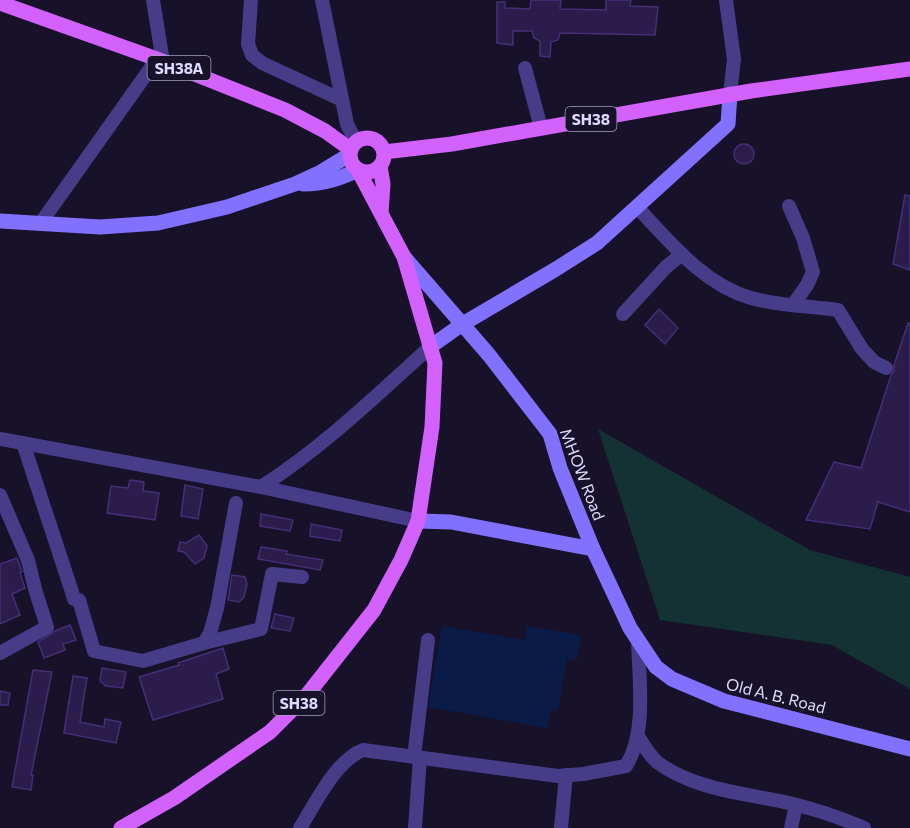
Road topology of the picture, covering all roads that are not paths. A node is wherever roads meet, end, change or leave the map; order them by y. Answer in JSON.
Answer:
{"nodes":[{"id":1,"x":153,"y":0,"type":"edge"},
{"id":2,"x":251,"y":0,"type":"edge"},
{"id":3,"x":322,"y":0,"type":"edge"},
{"id":4,"x":726,"y":0,"type":"edge"},
{"id":5,"x":0,"y":3,"type":"edge"},
{"id":6,"x":160,"y":61,"type":"junction"},
{"id":7,"x":525,"y":68,"type":"dead end"},
{"id":8,"x":908,"y":71,"type":"edge"},
{"id":9,"x":730,"y":94,"type":"junction"},
{"id":10,"x":342,"y":100,"type":"junction"},
{"id":11,"x":541,"y":128,"type":"junction"},
{"id":12,"x":352,"y":149,"type":"junction"},
{"id":13,"x":382,"y":159,"type":"junction"},
{"id":14,"x":358,"y":170,"type":"junction"},
{"id":15,"x":295,"y":184,"type":"junction"},
{"id":16,"x":789,"y":206,"type":"dead end"},
{"id":17,"x":637,"y":207,"type":"junction"},
{"id":18,"x":381,"y":213,"type":"junction"},
{"id":19,"x":0,"y":221,"type":"edge"},
{"id":20,"x":40,"y":224,"type":"junction"},
{"id":21,"x":682,"y":254,"type":"junction"},
{"id":22,"x":404,"y":257,"type":"junction"},
{"id":23,"x":793,"y":304,"type":"junction"},
{"id":24,"x":623,"y":314,"type":"dead end"},
{"id":25,"x":461,"y":325,"type":"junction"},
{"id":26,"x":430,"y":347,"type":"junction"},
{"id":27,"x":886,"y":368,"type":"dead end"},
{"id":28,"x":0,"y":439,"type":"edge"},
{"id":29,"x":23,"y":443,"type":"junction"},
{"id":30,"x":261,"y":487,"type":"junction"},
{"id":31,"x":0,"y":495,"type":"edge"},
{"id":32,"x":236,"y":503,"type":"dead end"},
{"id":33,"x":418,"y":521,"type":"junction"},
{"id":34,"x":593,"y":549,"type":"junction"},
{"id":35,"x":302,"y":577,"type":"dead end"},
{"id":36,"x":428,"y":640,"type":"dead end"},
{"id":37,"x":204,"y":643,"type":"junction"},
{"id":38,"x":642,"y":647,"type":"junction"},
{"id":39,"x":0,"y":653,"type":"edge"},
{"id":40,"x":638,"y":736,"type":"junction"},
{"id":41,"x":910,"y":749,"type":"edge"},
{"id":42,"x":417,"y":757,"type":"junction"},
{"id":43,"x":566,"y":775,"type":"junction"},
{"id":44,"x":796,"y":805,"type":"junction"},
{"id":45,"x":124,"y":827,"type":"edge"},
{"id":46,"x":300,"y":828,"type":"edge"},
{"id":47,"x":415,"y":828,"type":"edge"},
{"id":48,"x":561,"y":828,"type":"edge"},
{"id":49,"x":791,"y":828,"type":"edge"},
{"id":50,"x":864,"y":828,"type":"edge"}],
"edges":[{"from":1,"to":6,"type":"street"},
{"from":2,"to":10,"type":"street"},
{"from":3,"to":10,"type":"street"},
{"from":4,"to":9,"type":"street"},
{"from":5,"to":6,"type":"main road","number":"SH38A"},
{"from":6,"to":12,"type":"main road","number":"SH38A"},
{"from":6,"to":20,"type":"street"},
{"from":7,"to":11,"type":"street"},
{"from":8,"to":9,"type":"main road","number":"SH38"},
{"from":9,"to":11,"type":"main road","number":"SH38"},
{"from":9,"to":17,"type":"street"},
{"from":10,"to":12,"type":"street"},
{"from":11,"to":13,"type":"main road","number":"SH38"},
{"from":12,"to":13,"type":"main road"},
{"from":12,"to":14,"type":"main road","number":"SH38"},
{"from":12,"to":15,"type":"street"},
{"from":13,"to":14,"type":"main road","number":"SH38"},
{"from":13,"to":18,"type":"main road"},
{"from":14,"to":15,"type":"street"},
{"from":14,"to":18,"type":"main road","number":"SH38"},
{"from":15,"to":20,"type":"street"},
{"from":16,"to":23,"type":"street"},
{"from":17,"to":21,"type":"street"},
{"from":17,"to":25,"type":"street"},
{"from":18,"to":22,"type":"main road","number":"SH38"},
{"from":19,"to":20,"type":"street"},
{"from":21,"to":23,"type":"street"},
{"from":21,"to":24,"type":"street"},
{"from":22,"to":25,"type":"street","name":"MHOW Road"},
{"from":22,"to":26,"type":"main road","number":"SH38"},
{"from":23,"to":27,"type":"street"},
{"from":25,"to":26,"type":"street"},
{"from":25,"to":34,"type":"street","name":"MHOW Road"},
{"from":26,"to":30,"type":"street"},
{"from":26,"to":33,"type":"main road","number":"SH38"},
{"from":28,"to":29,"type":"street"},
{"from":29,"to":30,"type":"street"},
{"from":29,"to":37,"type":"street"},
{"from":30,"to":33,"type":"street"},
{"from":31,"to":39,"type":"street"},
{"from":32,"to":37,"type":"street"},
{"from":33,"to":34,"type":"street"},
{"from":33,"to":45,"type":"main road","number":"SH38"},
{"from":34,"to":38,"type":"street","name":"MHOW Road"},
{"from":35,"to":37,"type":"street"},
{"from":36,"to":42,"type":"street"},
{"from":38,"to":40,"type":"street"},
{"from":38,"to":41,"type":"street","name":"Old A. B. Road"},
{"from":40,"to":43,"type":"street"},
{"from":40,"to":44,"type":"street"},
{"from":42,"to":43,"type":"street"},
{"from":42,"to":46,"type":"street"},
{"from":42,"to":47,"type":"street"},
{"from":43,"to":48,"type":"street"},
{"from":44,"to":49,"type":"street"},
{"from":44,"to":50,"type":"street"}]}
